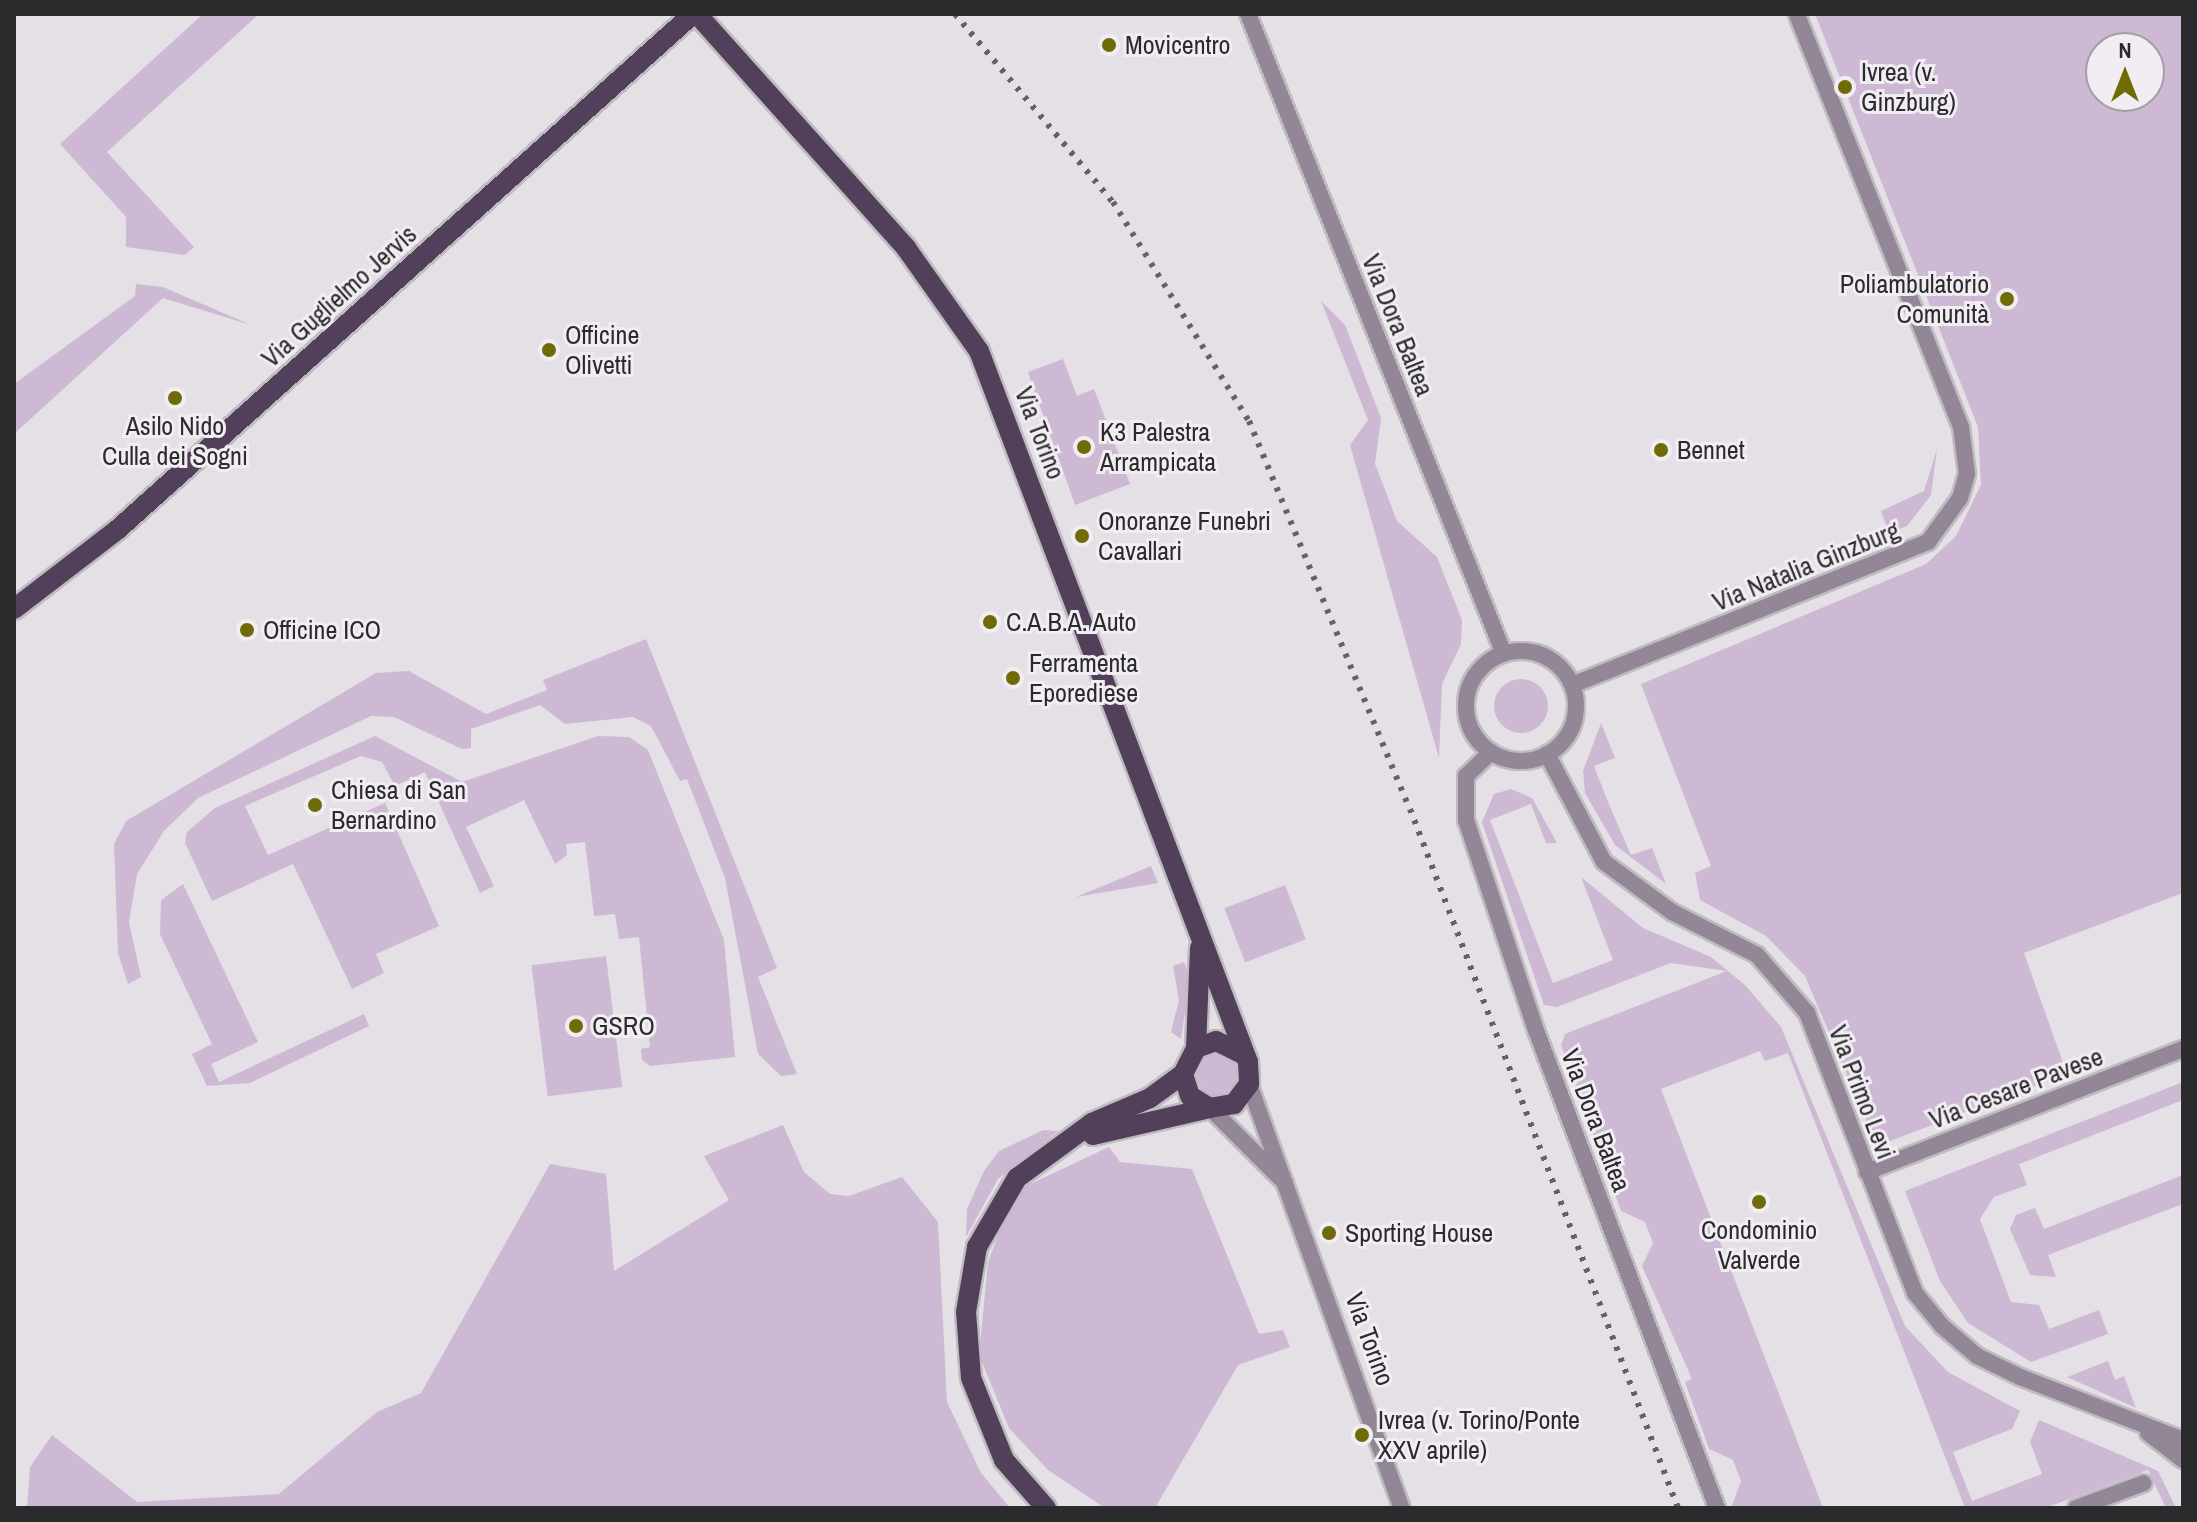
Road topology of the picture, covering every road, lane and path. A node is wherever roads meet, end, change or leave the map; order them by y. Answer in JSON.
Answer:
{"nodes":[{"id":1,"x":695,"y":14,"type":"edge"},
{"id":2,"x":1248,"y":14,"type":"edge"},
{"id":3,"x":1797,"y":14,"type":"edge"},
{"id":4,"x":14,"y":609,"type":"edge"},
{"id":5,"x":1504,"y":654,"type":"junction"},
{"id":6,"x":1572,"y":685,"type":"junction"},
{"id":7,"x":1491,"y":752,"type":"junction"},
{"id":8,"x":1547,"y":754,"type":"junction"},
{"id":9,"x":1200,"y":948,"type":"junction"},
{"id":10,"x":1196,"y":1048,"type":"junction"},
{"id":11,"x":2183,"y":1049,"type":"edge"},
{"id":12,"x":1243,"y":1054,"type":"junction"},
{"id":13,"x":1183,"y":1074,"type":"junction"},
{"id":14,"x":1249,"y":1084,"type":"junction"},
{"id":15,"x":1210,"y":1108,"type":"junction"},
{"id":16,"x":1064,"y":1144,"type":"junction"},
{"id":17,"x":1867,"y":1172,"type":"junction"},
{"id":18,"x":1288,"y":1187,"type":"junction"},
{"id":19,"x":2140,"y":1427,"type":"junction"},
{"id":20,"x":2183,"y":1440,"type":"edge"},
{"id":21,"x":2183,"y":1460,"type":"edge"},
{"id":22,"x":2144,"y":1483,"type":"dead end"},
{"id":23,"x":1046,"y":1508,"type":"edge"},
{"id":24,"x":1402,"y":1508,"type":"edge"},
{"id":25,"x":1717,"y":1508,"type":"edge"},
{"id":26,"x":2076,"y":1508,"type":"edge"}],
"edges":[{"from":1,"to":4,"type":"main road","name":"Via Guglielmo Jervis"},
{"from":1,"to":9,"type":"main road","name":"Via Torino"},
{"from":2,"to":5,"type":"street","name":"Via Dora Baltea"},
{"from":3,"to":6,"type":"street","name":"Via Natalia Ginzburg"},
{"from":5,"to":6,"type":"street"},
{"from":5,"to":7,"type":"street"},
{"from":6,"to":8,"type":"street"},
{"from":7,"to":8,"type":"street"},
{"from":7,"to":25,"type":"street","name":"Via Dora Baltea"},
{"from":8,"to":17,"type":"street","name":"Via Primo Levi"},
{"from":9,"to":10,"type":"main road","name":"Via Torino"},
{"from":9,"to":12,"type":"main road","name":"Via Torino"},
{"from":10,"to":12,"type":"main road"},
{"from":10,"to":13,"type":"main road","name":"Via Torino"},
{"from":11,"to":17,"type":"street","name":"Via Cesare Pavese"},
{"from":12,"to":14,"type":"main road","name":"Via Torino"},
{"from":13,"to":15,"type":"main road","name":"Via Torino"},
{"from":13,"to":16,"type":"main road"},
{"from":14,"to":15,"type":"main road"},
{"from":14,"to":18,"type":"street","name":"Via Torino"},
{"from":15,"to":16,"type":"main road"},
{"from":15,"to":18,"type":"street","name":"Via Torino"},
{"from":16,"to":23,"type":"main road"},
{"from":17,"to":19,"type":"street","name":"Via Primo Levi"},
{"from":18,"to":24,"type":"street","name":"Via Torino"},
{"from":19,"to":20,"type":"street","name":"Via Primo Levi"},
{"from":19,"to":21,"type":"street","name":"Via Primo Levi"},
{"from":22,"to":26,"type":"street"}]}
